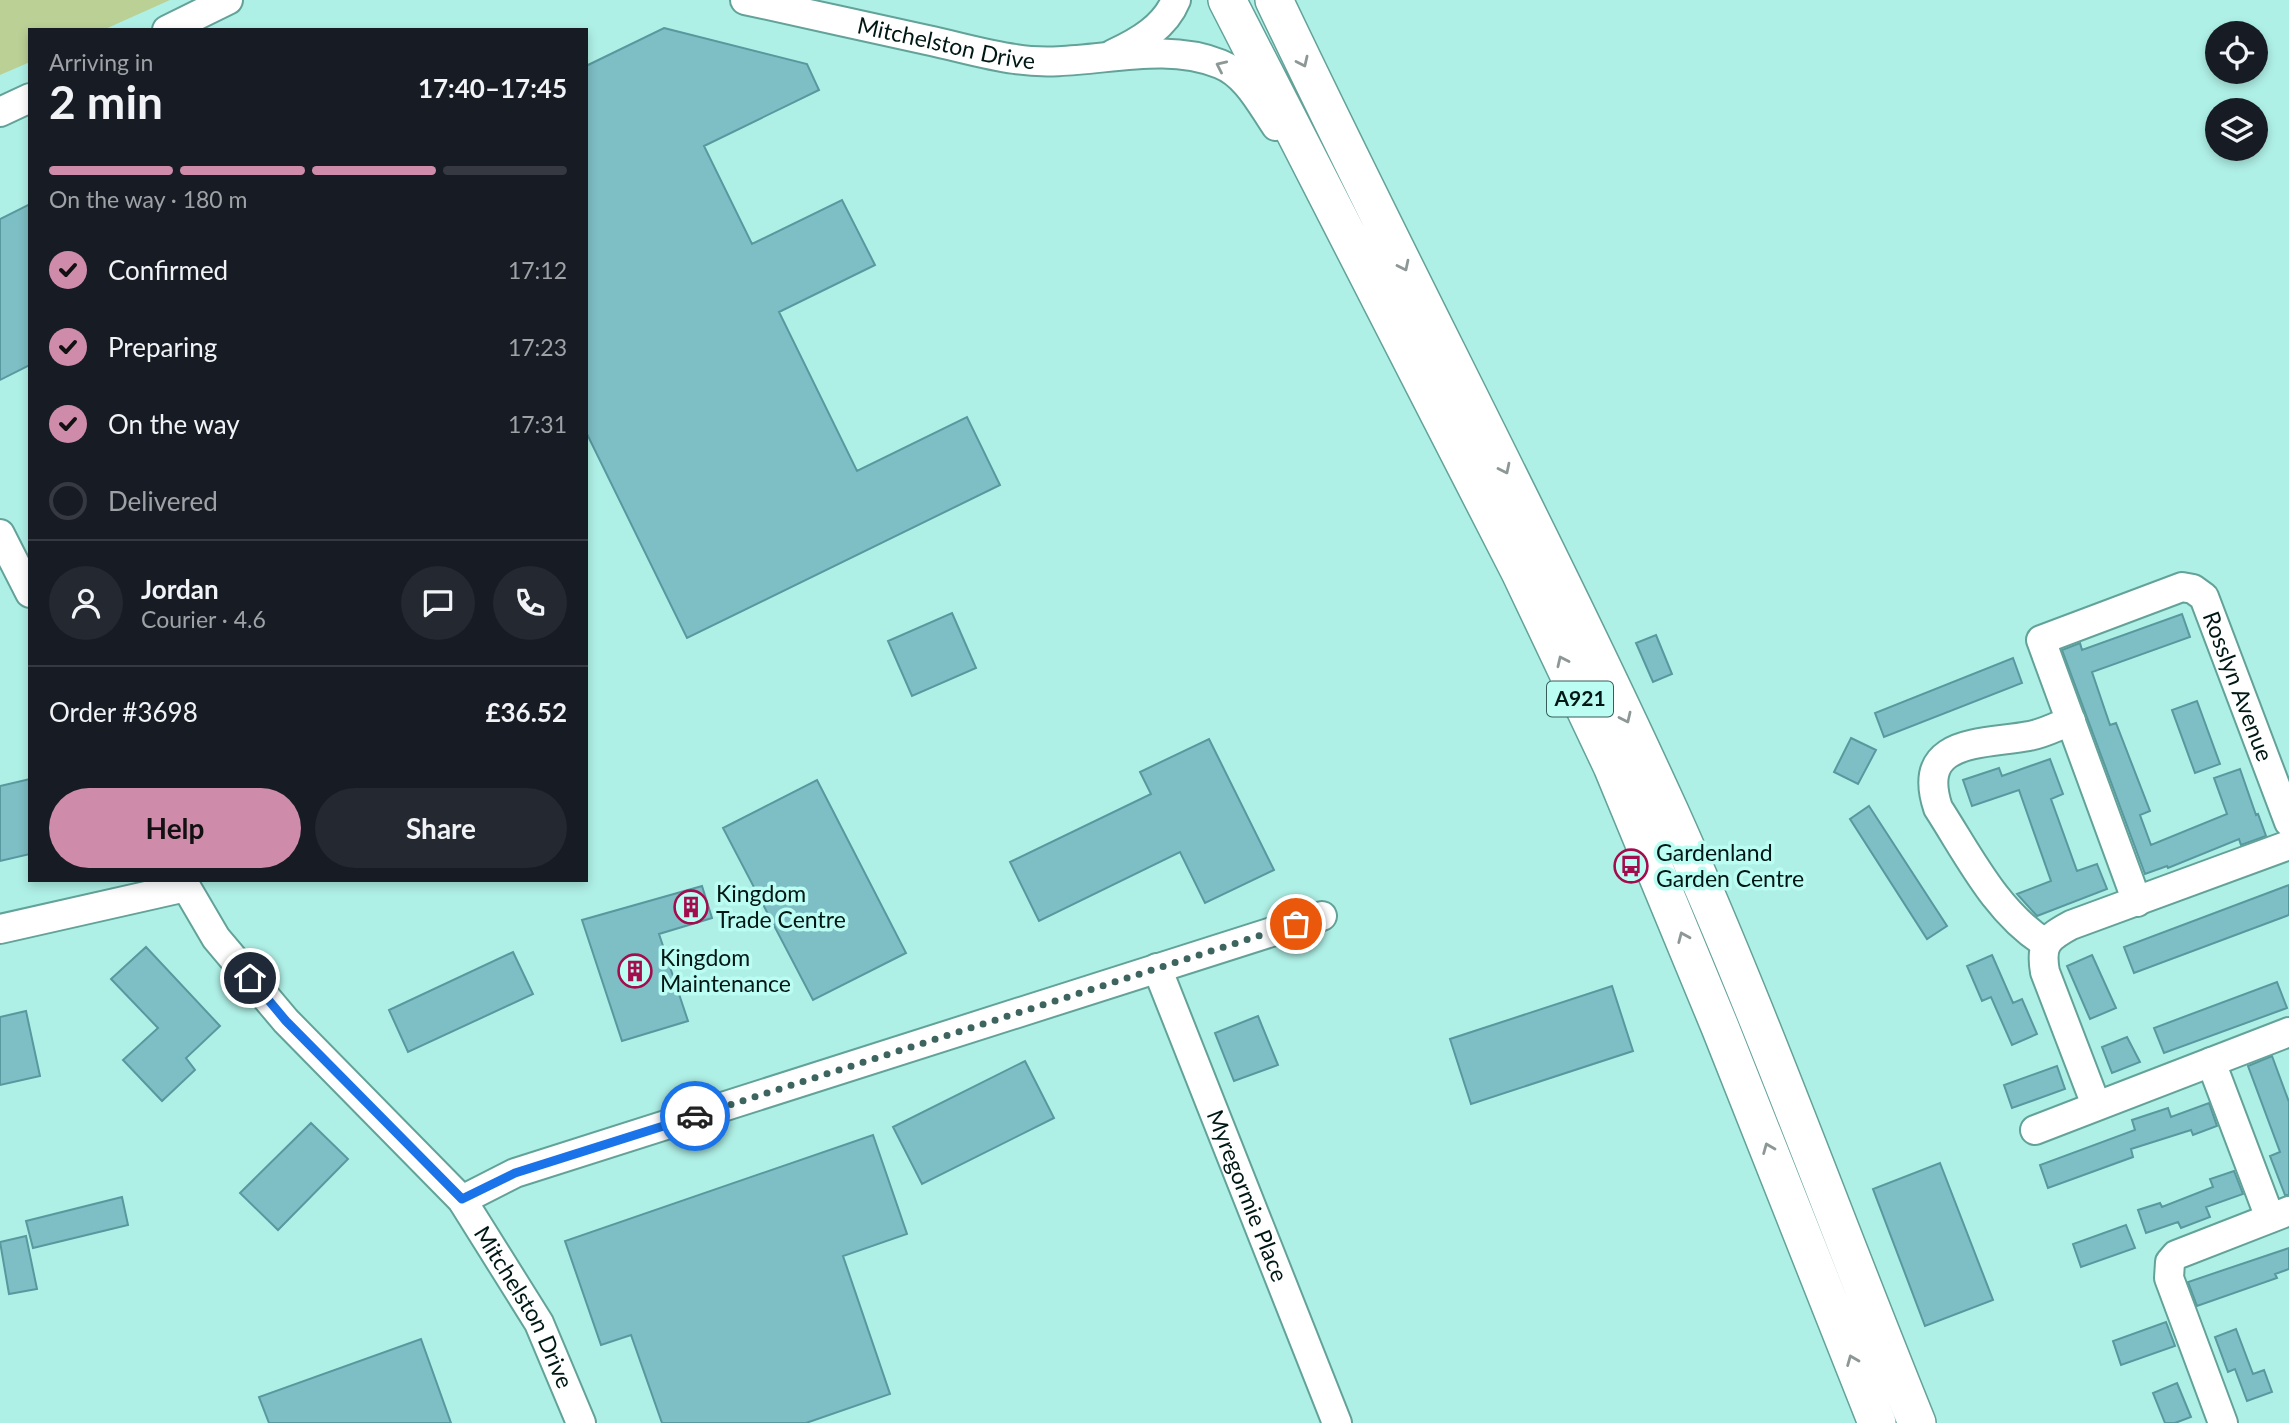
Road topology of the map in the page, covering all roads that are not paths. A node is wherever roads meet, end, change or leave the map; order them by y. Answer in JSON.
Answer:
{"nodes":[{"id":1,"x":228,"y":0,"type":"edge"},
{"id":2,"x":745,"y":0,"type":"edge"},
{"id":3,"x":1176,"y":0,"type":"edge"},
{"id":4,"x":1227,"y":0,"type":"edge"},
{"id":5,"x":1274,"y":0,"type":"edge"},
{"id":6,"x":171,"y":28,"type":"edge"},
{"id":7,"x":1108,"y":57,"type":"junction"},
{"id":8,"x":28,"y":99,"type":"edge"},
{"id":9,"x":0,"y":112,"type":"edge"},
{"id":10,"x":1338,"y":213,"type":"junction"},
{"id":11,"x":0,"y":534,"type":"edge"},
{"id":12,"x":28,"y":589,"type":"edge"},
{"id":13,"x":2071,"y":721,"type":"junction"},
{"id":14,"x":2289,"y":822,"type":"edge"},
{"id":15,"x":2289,"y":845,"type":"edge"},
{"id":16,"x":184,"y":884,"type":"edge"},
{"id":17,"x":2137,"y":902,"type":"junction"},
{"id":18,"x":1322,"y":916,"type":"dead end"},
{"id":19,"x":0,"y":929,"type":"edge"},
{"id":20,"x":2045,"y":943,"type":"junction"},
{"id":21,"x":1157,"y":968,"type":"junction"},
{"id":22,"x":2289,"y":1032,"type":"edge"},
{"id":23,"x":2211,"y":1062,"type":"junction"},
{"id":24,"x":2096,"y":1105,"type":"junction"},
{"id":25,"x":2035,"y":1130,"type":"dead end"},
{"id":26,"x":462,"y":1199,"type":"junction"},
{"id":27,"x":2279,"y":1214,"type":"edge"},
{"id":28,"x":581,"y":1423,"type":"edge"},
{"id":29,"x":1337,"y":1423,"type":"edge"},
{"id":30,"x":1877,"y":1423,"type":"edge"},
{"id":31,"x":1917,"y":1423,"type":"edge"},
{"id":32,"x":2223,"y":1423,"type":"edge"}],
"edges":[{"from":1,"to":6,"type":"street"},
{"from":2,"to":7,"type":"street","name":"Mitchelston Drive"},
{"from":3,"to":7,"type":"street"},
{"from":4,"to":10,"type":"main road","number":"A921"},
{"from":5,"to":31,"type":"main road","number":"A921","one_way":true},
{"from":10,"to":7,"type":"street","name":"Mitchelston Drive","one_way":true},
{"from":8,"to":9,"type":"street"},
{"from":30,"to":10,"type":"main road","number":"A921","one_way":true},
{"from":11,"to":12,"type":"street"},
{"from":13,"to":14,"type":"street","name":"Rosslyn Avenue"},
{"from":13,"to":17,"type":"street"},
{"from":13,"to":20,"type":"street"},
{"from":15,"to":17,"type":"street"},
{"from":16,"to":19,"type":"street"},
{"from":16,"to":26,"type":"street","name":"Mitchelston Drive"},
{"from":17,"to":20,"type":"street"},
{"from":18,"to":21,"type":"street"},
{"from":20,"to":24,"type":"street"},
{"from":21,"to":26,"type":"street"},
{"from":21,"to":29,"type":"street","name":"Myregormie Place"},
{"from":22,"to":23,"type":"street"},
{"from":23,"to":24,"type":"street"},
{"from":23,"to":27,"type":"street"},
{"from":24,"to":25,"type":"street"},
{"from":26,"to":28,"type":"street","name":"Mitchelston Drive"},
{"from":27,"to":32,"type":"street"}]}
